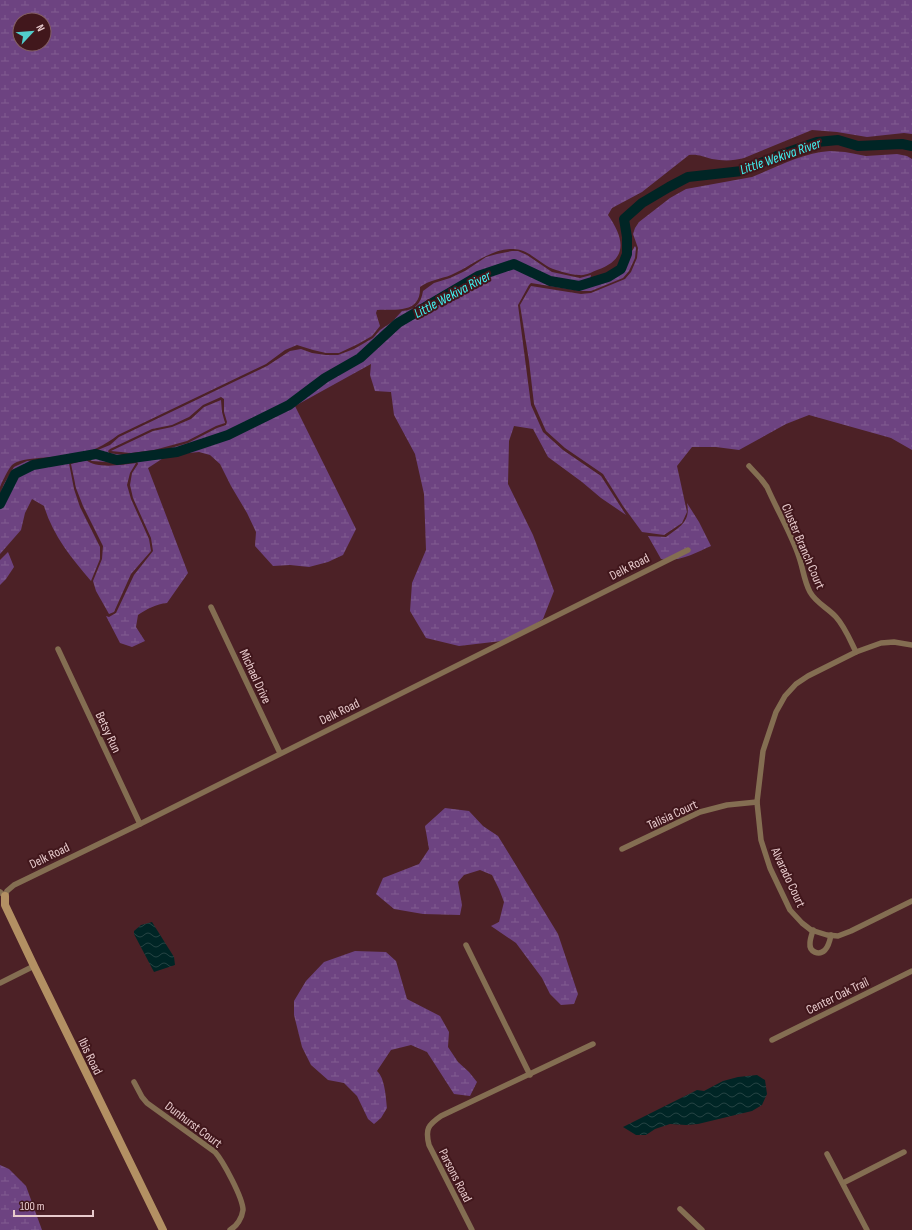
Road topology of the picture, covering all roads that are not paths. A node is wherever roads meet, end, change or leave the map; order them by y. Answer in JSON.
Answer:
{"nodes":[{"id":1,"x":749,"y":466,"type":"dead end"},
{"id":2,"x":688,"y":550,"type":"dead end"},
{"id":3,"x":211,"y":607,"type":"dead end"},
{"id":4,"x":912,"y":644,"type":"edge"},
{"id":5,"x":58,"y":649,"type":"dead end"},
{"id":6,"x":856,"y":652,"type":"junction"},
{"id":7,"x":280,"y":753,"type":"junction"},
{"id":8,"x":757,"y":802,"type":"junction"},
{"id":9,"x":140,"y":824,"type":"junction"},
{"id":10,"x":622,"y":849,"type":"dead end"},
{"id":11,"x":2,"y":894,"type":"edge"},
{"id":12,"x":912,"y":901,"type":"edge"},
{"id":13,"x":813,"y":930,"type":"junction"},
{"id":14,"x":831,"y":935,"type":"junction"},
{"id":15,"x":466,"y":945,"type":"dead end"},
{"id":16,"x":34,"y":966,"type":"junction"},
{"id":17,"x":912,"y":971,"type":"edge"},
{"id":18,"x":0,"y":983,"type":"edge"},
{"id":19,"x":772,"y":1040,"type":"dead end"},
{"id":20,"x":593,"y":1044,"type":"dead end"},
{"id":21,"x":530,"y":1075,"type":"junction"},
{"id":22,"x":134,"y":1082,"type":"dead end"},
{"id":23,"x":904,"y":1152,"type":"dead end"},
{"id":24,"x":827,"y":1154,"type":"dead end"},
{"id":25,"x":843,"y":1183,"type":"junction"},
{"id":26,"x":680,"y":1209,"type":"dead end"},
{"id":27,"x":163,"y":1230,"type":"edge"},
{"id":28,"x":230,"y":1230,"type":"edge"},
{"id":29,"x":472,"y":1230,"type":"edge"},
{"id":30,"x":702,"y":1230,"type":"edge"},
{"id":31,"x":867,"y":1230,"type":"edge"}],
"edges":[{"from":1,"to":6,"type":"street","name":"Cluster Branch Court"},
{"from":2,"to":7,"type":"street","name":"Delk Road"},
{"from":3,"to":7,"type":"street","name":"Michael Drive"},
{"from":4,"to":6,"type":"street","name":"Alvarado Court"},
{"from":5,"to":9,"type":"street","name":"Betsy Run"},
{"from":6,"to":8,"type":"street","name":"Alvarado Court"},
{"from":7,"to":9,"type":"street","name":"Delk Road"},
{"from":8,"to":10,"type":"street","name":"Talisia Court"},
{"from":8,"to":13,"type":"street","name":"Alvarado Court"},
{"from":9,"to":11,"type":"street","name":"Delk Road"},
{"from":11,"to":16,"type":"street","name":"Ibis Road"},
{"from":12,"to":14,"type":"street","name":"Alvarado Court"},
{"from":13,"to":14,"type":"street","name":"Alvarado Court"},
{"from":13,"to":14,"type":"street"},
{"from":15,"to":21,"type":"street"},
{"from":16,"to":18,"type":"street"},
{"from":16,"to":27,"type":"street","name":"Ibis Road"},
{"from":17,"to":19,"type":"street","name":"Center Oak Trail"},
{"from":20,"to":21,"type":"street"},
{"from":21,"to":29,"type":"street","name":"Parsons Road"},
{"from":22,"to":28,"type":"street","name":"Dunhurst Court"},
{"from":23,"to":25,"type":"street"},
{"from":24,"to":25,"type":"street"},
{"from":25,"to":31,"type":"street"},
{"from":26,"to":30,"type":"street"}]}
